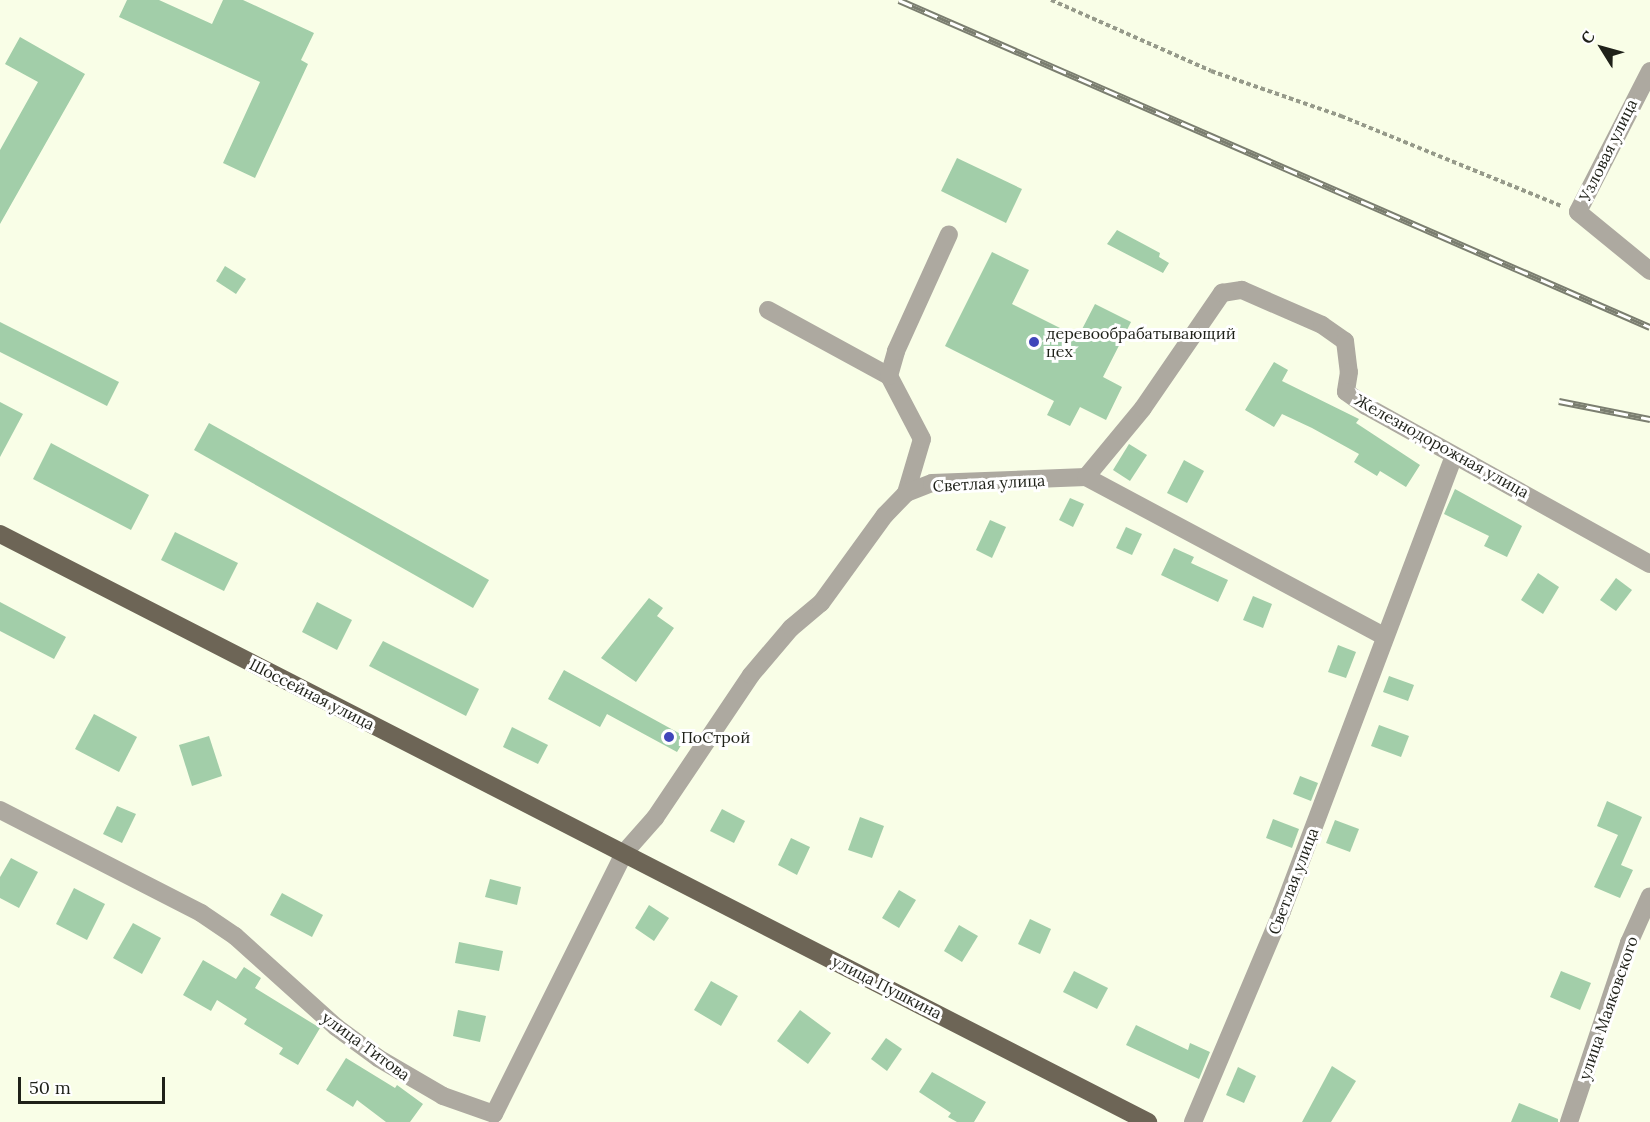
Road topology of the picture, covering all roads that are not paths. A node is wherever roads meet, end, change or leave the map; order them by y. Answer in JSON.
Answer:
{"nodes":[{"id":1,"x":1650,"y":71,"type":"edge"},
{"id":2,"x":949,"y":234,"type":"dead end"},
{"id":3,"x":1650,"y":271,"type":"edge"},
{"id":4,"x":768,"y":310,"type":"dead end"},
{"id":5,"x":889,"y":376,"type":"junction"},
{"id":6,"x":1454,"y":456,"type":"junction"},
{"id":7,"x":1086,"y":477,"type":"junction"},
{"id":8,"x":906,"y":493,"type":"junction"},
{"id":9,"x":0,"y":534,"type":"edge"},
{"id":10,"x":1650,"y":564,"type":"edge"},
{"id":11,"x":1384,"y":636,"type":"junction"},
{"id":12,"x":0,"y":810,"type":"edge"},
{"id":13,"x":624,"y":853,"type":"junction"},
{"id":14,"x":1650,"y":896,"type":"edge"},
{"id":15,"x":495,"y":1118,"type":"edge"},
{"id":16,"x":1148,"y":1122,"type":"edge"},
{"id":17,"x":1193,"y":1122,"type":"edge"},
{"id":18,"x":1569,"y":1122,"type":"edge"}],
"edges":[{"from":1,"to":3,"type":"street","name":"Узловая улица"},
{"from":2,"to":5,"type":"street"},
{"from":4,"to":5,"type":"street"},
{"from":5,"to":8,"type":"street"},
{"from":6,"to":7,"type":"street","name":"Железнодорожная улица"},
{"from":6,"to":10,"type":"street","name":"Железнодорожная улица"},
{"from":6,"to":11,"type":"street","name":"Светлая улица"},
{"from":7,"to":8,"type":"street","name":"Светлая улица"},
{"from":7,"to":11,"type":"street"},
{"from":8,"to":13,"type":"street","name":"Светлая улица"},
{"from":9,"to":13,"type":"main road","name":"Шоссейная улица"},
{"from":11,"to":17,"type":"street","name":"Светлая улица"},
{"from":12,"to":15,"type":"street","name":"улица Титова"},
{"from":13,"to":15,"type":"street","name":"улица Титова"},
{"from":13,"to":16,"type":"main road","name":"улица Пушкина"},
{"from":14,"to":18,"type":"street","name":"улица Маяковского"}]}
